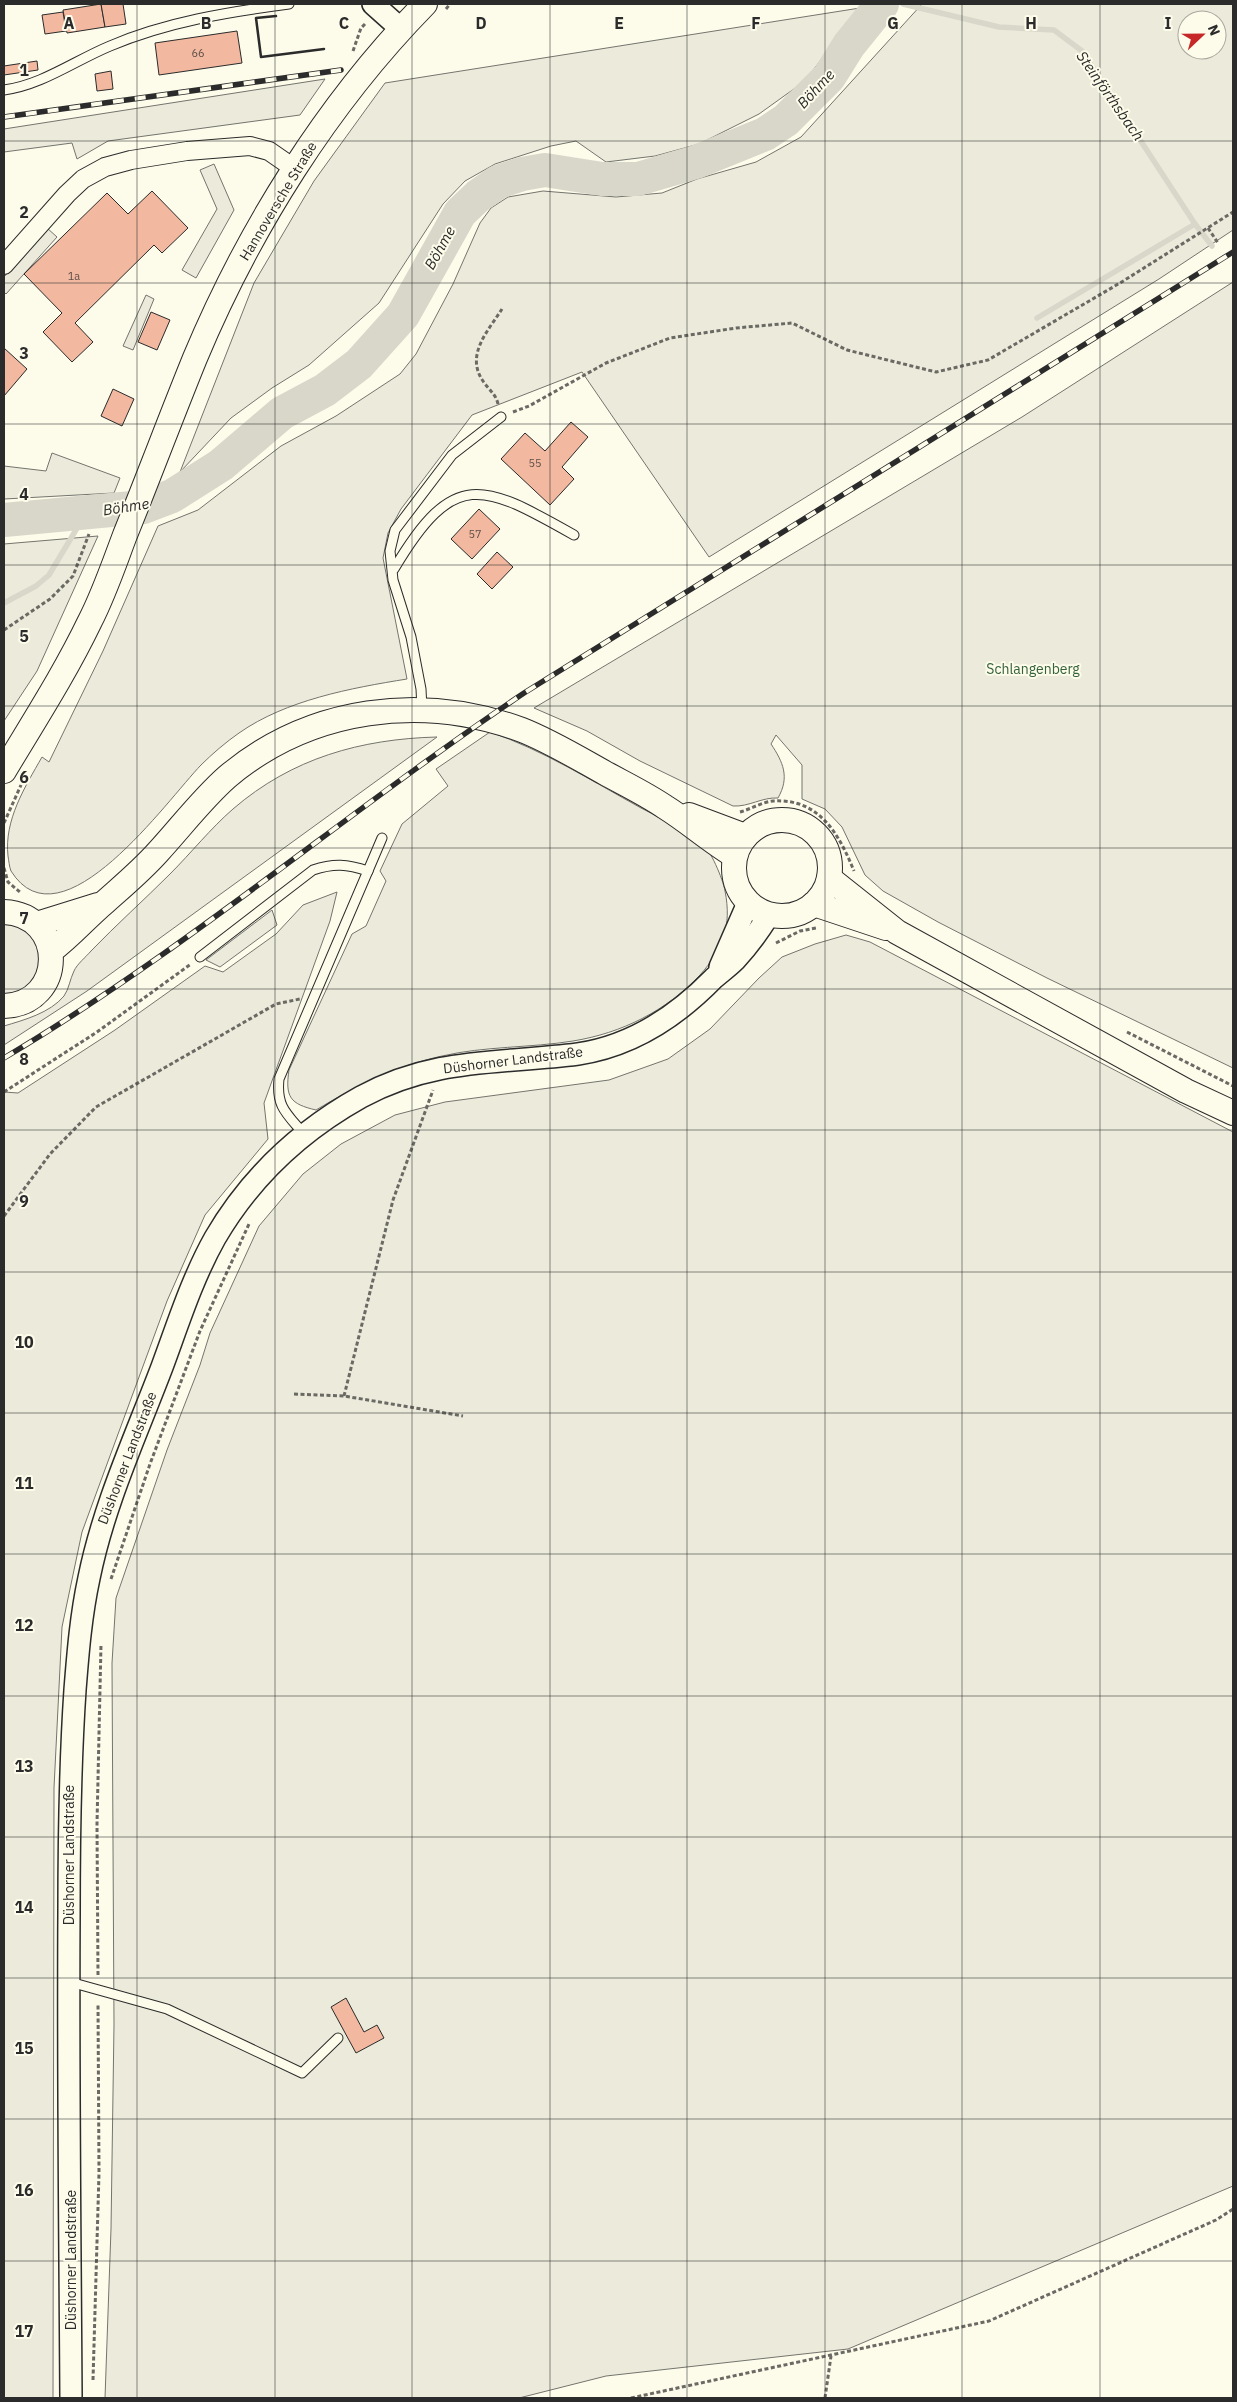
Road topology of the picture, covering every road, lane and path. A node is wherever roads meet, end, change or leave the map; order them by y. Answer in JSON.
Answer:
{"nodes":[{"id":1,"x":289,"y":4,"type":"edge"},
{"id":2,"x":373,"y":4,"type":"edge"},
{"id":3,"x":425,"y":4,"type":"edge"},
{"id":4,"x":401,"y":29,"type":"junction"},
{"id":5,"x":4,"y":90,"type":"edge"},
{"id":6,"x":294,"y":170,"type":"junction"},
{"id":7,"x":1233,"y":212,"type":"edge"},
{"id":8,"x":1208,"y":228,"type":"junction"},
{"id":9,"x":1218,"y":242,"type":"dead end"},
{"id":10,"x":4,"y":265,"type":"edge"},
{"id":11,"x":502,"y":309,"type":"dead end"},
{"id":12,"x":501,"y":417,"type":"junction"},
{"id":13,"x":89,"y":534,"type":"dead end"},
{"id":14,"x":574,"y":535,"type":"dead end"},
{"id":15,"x":394,"y":569,"type":"junction"},
{"id":16,"x":4,"y":630,"type":"edge"},
{"id":17,"x":422,"y":710,"type":"junction"},
{"id":18,"x":14,"y":775,"type":"edge"},
{"id":19,"x":735,"y":812,"type":"dead end"},
{"id":20,"x":4,"y":823,"type":"edge"},
{"id":21,"x":382,"y":838,"type":"dead end"},
{"id":22,"x":740,"y":846,"type":"junction"},
{"id":23,"x":4,"y":868,"type":"edge"},
{"id":24,"x":368,"y":871,"type":"junction"},
{"id":25,"x":829,"y":878,"type":"junction"},
{"id":26,"x":4,"y":884,"type":"edge"},
{"id":27,"x":104,"y":902,"type":"junction"},
{"id":28,"x":844,"y":902,"type":"junction"},
{"id":29,"x":748,"y":903,"type":"junction"},
{"id":30,"x":814,"y":904,"type":"junction"},
{"id":31,"x":7,"y":908,"type":"edge"},
{"id":32,"x":769,"y":915,"type":"junction"},
{"id":33,"x":37,"y":924,"type":"junction"},
{"id":34,"x":774,"y":945,"type":"dead end"},
{"id":35,"x":51,"y":951,"type":"junction"},
{"id":36,"x":200,"y":957,"type":"joint"},
{"id":37,"x":717,"y":976,"type":"junction"},
{"id":38,"x":313,"y":996,"type":"junction"},
{"id":39,"x":4,"y":1006,"type":"edge"},
{"id":40,"x":437,"y":1083,"type":"junction"},
{"id":41,"x":4,"y":1092,"type":"edge"},
{"id":42,"x":426,"y":1093,"type":"dead end"},
{"id":43,"x":1233,"y":1114,"type":"edge"},
{"id":44,"x":304,"y":1134,"type":"junction"},
{"id":45,"x":4,"y":1216,"type":"edge"},
{"id":46,"x":252,"y":1218,"type":"dead end"},
{"id":47,"x":294,"y":1394,"type":"dead end"},
{"id":48,"x":344,"y":1396,"type":"junction"},
{"id":49,"x":463,"y":1416,"type":"dead end"},
{"id":50,"x":110,"y":1581,"type":"dead end"},
{"id":51,"x":102,"y":1635,"type":"dead end"},
{"id":52,"x":69,"y":1982,"type":"junction"},
{"id":53,"x":98,"y":1989,"type":"junction"},
{"id":54,"x":338,"y":2038,"type":"dead end"},
{"id":55,"x":1233,"y":2209,"type":"edge"},
{"id":56,"x":830,"y":2356,"type":"junction"},
{"id":57,"x":93,"y":2388,"type":"dead end"},
{"id":58,"x":71,"y":2398,"type":"edge"},
{"id":59,"x":631,"y":2398,"type":"edge"},
{"id":60,"x":825,"y":2398,"type":"edge"}],
"edges":[{"from":1,"to":5,"type":"lane"},
{"from":2,"to":4,"type":"street"},
{"from":3,"to":4,"type":"main road","name":"Hannoversche Straße"},
{"from":4,"to":6,"type":"main road","name":"Hannoversche Straße"},
{"from":6,"to":10,"type":"street"},
{"from":6,"to":18,"type":"main road","name":"Hannoversche Straße"},
{"from":7,"to":8,"type":"path"},
{"from":8,"to":9,"type":"path"},
{"from":8,"to":12,"type":"path"},
{"from":11,"to":12,"type":"path"},
{"from":12,"to":15,"type":"lane"},
{"from":13,"to":16,"type":"path"},
{"from":14,"to":15,"type":"lane"},
{"from":15,"to":17,"type":"lane"},
{"from":17,"to":22,"type":"main road"},
{"from":17,"to":27,"type":"main road"},
{"from":18,"to":20,"type":"path"},
{"from":19,"to":28,"type":"path"},
{"from":21,"to":24,"type":"lane"},
{"from":22,"to":25,"type":"main road"},
{"from":22,"to":29,"type":"main road"},
{"from":23,"to":26,"type":"path"},
{"from":24,"to":36,"type":"lane"},
{"from":24,"to":38,"type":"lane"},
{"from":25,"to":28,"type":"main road"},
{"from":25,"to":30,"type":"main road"},
{"from":27,"to":33,"type":"main road"},
{"from":27,"to":35,"type":"main road"},
{"from":28,"to":30,"type":"main road"},
{"from":28,"to":34,"type":"path"},
{"from":28,"to":43,"type":"main road"},
{"from":29,"to":32,"type":"main road"},
{"from":29,"to":37,"type":"street","name":"Düshorner Landstraße"},
{"from":30,"to":32,"type":"main road"},
{"from":31,"to":33,"type":"main road"},
{"from":32,"to":37,"type":"street","name":"Düshorner Landstraße"},
{"from":33,"to":35,"type":"main road"},
{"from":35,"to":39,"type":"main road"},
{"from":36,"to":41,"type":"path"},
{"from":37,"to":40,"type":"street","name":"Düshorner Landstraße"},
{"from":38,"to":44,"type":"lane"},
{"from":38,"to":45,"type":"path"},
{"from":40,"to":42,"type":"path"},
{"from":40,"to":44,"type":"street","name":"Düshorner Landstraße"},
{"from":40,"to":48,"type":"path"},
{"from":44,"to":52,"type":"street","name":"Düshorner Landstraße"},
{"from":46,"to":50,"type":"path"},
{"from":47,"to":48,"type":"path"},
{"from":48,"to":49,"type":"path"},
{"from":51,"to":53,"type":"path"},
{"from":52,"to":53,"type":"lane"},
{"from":52,"to":58,"type":"street","name":"Düshorner Landstraße"},
{"from":53,"to":54,"type":"lane"},
{"from":53,"to":57,"type":"path"},
{"from":55,"to":56,"type":"path"},
{"from":56,"to":59,"type":"path"},
{"from":56,"to":60,"type":"path"}]}
